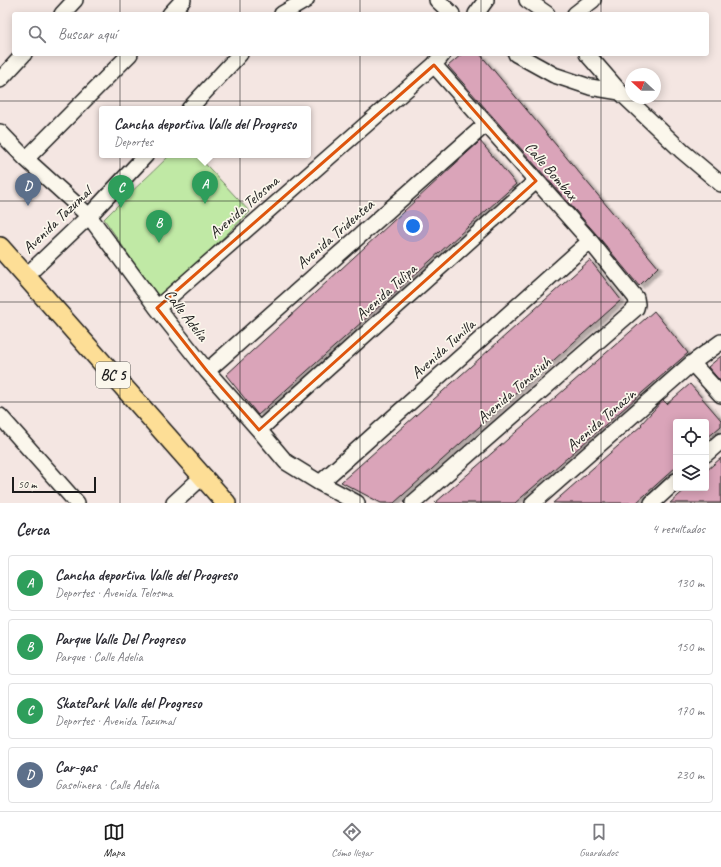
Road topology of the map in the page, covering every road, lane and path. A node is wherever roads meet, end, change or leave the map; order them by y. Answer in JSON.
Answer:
{"nodes":[{"id":1,"x":75,"y":0,"type":"edge"},
{"id":2,"x":183,"y":0,"type":"edge"},
{"id":3,"x":306,"y":0,"type":"edge"},
{"id":4,"x":437,"y":0,"type":"edge"},
{"id":5,"x":486,"y":0,"type":"edge"},
{"id":6,"x":527,"y":0,"type":"edge"},
{"id":7,"x":593,"y":0,"type":"edge"},
{"id":8,"x":64,"y":12,"type":"edge"},
{"id":9,"x":172,"y":12,"type":"edge"},
{"id":10,"x":285,"y":12,"type":"edge"},
{"id":11,"x":450,"y":12,"type":"edge"},
{"id":12,"x":477,"y":12,"type":"edge"},
{"id":13,"x":544,"y":12,"type":"edge"},
{"id":14,"x":578,"y":12,"type":"edge"},
{"id":15,"x":22,"y":56,"type":"edge"},
{"id":16,"x":128,"y":56,"type":"edge"},
{"id":17,"x":238,"y":56,"type":"edge"},
{"id":18,"x":521,"y":56,"type":"edge"},
{"id":19,"x":589,"y":56,"type":"edge"},
{"id":20,"x":439,"y":59,"type":"edge"},
{"id":21,"x":0,"y":80,"type":"edge"},
{"id":22,"x":620,"y":92,"type":"junction"},
{"id":23,"x":191,"y":106,"type":"edge"},
{"id":24,"x":486,"y":124,"type":"junction"},
{"id":25,"x":0,"y":132,"type":"edge"},
{"id":26,"x":143,"y":158,"type":"edge"},
{"id":27,"x":26,"y":159,"type":"junction"},
{"id":28,"x":536,"y":181,"type":"junction"},
{"id":29,"x":721,"y":184,"type":"edge"},
{"id":30,"x":89,"y":216,"type":"junction"},
{"id":31,"x":590,"y":241,"type":"junction"},
{"id":32,"x":0,"y":247,"type":"edge"},
{"id":33,"x":26,"y":276,"type":"junction"},
{"id":34,"x":637,"y":304,"type":"joint"},
{"id":35,"x":157,"y":308,"type":"junction"},
{"id":36,"x":721,"y":342,"type":"edge"},
{"id":37,"x":692,"y":363,"type":"junction"},
{"id":38,"x":207,"y":371,"type":"junction"},
{"id":39,"x":721,"y":395,"type":"edge"},
{"id":40,"x":0,"y":416,"type":"edge"},
{"id":41,"x":259,"y":430,"type":"junction"},
{"id":42,"x":721,"y":441,"type":"edge"},
{"id":43,"x":709,"y":451,"type":"edge"},
{"id":44,"x":202,"y":478,"type":"junction"},
{"id":45,"x":320,"y":483,"type":"junction"},
{"id":46,"x":673,"y":484,"type":"edge"},
{"id":47,"x":78,"y":503,"type":"edge"},
{"id":48,"x":174,"y":503,"type":"edge"},
{"id":49,"x":226,"y":503,"type":"edge"},
{"id":50,"x":357,"y":503,"type":"edge"},
{"id":51,"x":413,"y":503,"type":"edge"},
{"id":52,"x":533,"y":503,"type":"edge"},
{"id":53,"x":652,"y":503,"type":"edge"}],
"edges":[{"from":1,"to":8,"type":"street"},
{"from":2,"to":9,"type":"street"},
{"from":3,"to":10,"type":"street"},
{"from":4,"to":11,"type":"street"},
{"from":5,"to":12,"type":"street"},
{"from":6,"to":13,"type":"street"},
{"from":7,"to":14,"type":"street"},
{"from":15,"to":21,"type":"street"},
{"from":16,"to":27,"type":"street"},
{"from":17,"to":23,"type":"street"},
{"from":18,"to":22,"type":"street"},
{"from":19,"to":22,"type":"street"},
{"from":20,"to":24,"type":"street","name":"Calle Bombax"},
{"from":20,"to":35,"type":"street","name":"Avenida Telosma"},
{"from":22,"to":29,"type":"street"},
{"from":24,"to":28,"type":"street","name":"Calle Bombax"},
{"from":24,"to":38,"type":"street","name":"Avenida Tridentea"},
{"from":25,"to":27,"type":"street","name":"Calle Adelia"},
{"from":26,"to":30,"type":"street","name":"Avenida Tazumal"},
{"from":27,"to":30,"type":"street","name":"Calle Adelia"},
{"from":28,"to":31,"type":"street","name":"Calle Bombax"},
{"from":28,"to":41,"type":"street","name":"Avenida Tulipa"},
{"from":30,"to":33,"type":"street","name":"Avenida Tazumal"},
{"from":30,"to":35,"type":"street","name":"Calle Adelia"},
{"from":31,"to":34,"type":"street","name":"Calle Bombax"},
{"from":31,"to":45,"type":"street","name":"Avenida Tunilla"},
{"from":32,"to":33,"type":"main road","number":"BC 5"},
{"from":33,"to":44,"type":"main road","number":"BC 5"},
{"from":34,"to":51,"type":"street","name":"Avenida Tonatiuh"},
{"from":35,"to":38,"type":"street","name":"Calle Adelia"},
{"from":36,"to":37,"type":"street","name":"Avenida Tonazin"},
{"from":37,"to":39,"type":"street"},
{"from":37,"to":52,"type":"street","name":"Avenida Tonazin"},
{"from":38,"to":41,"type":"street","name":"Calle Adelia"},
{"from":40,"to":47,"type":"street"},
{"from":41,"to":45,"type":"street","name":"Calle Adelia"},
{"from":42,"to":43,"type":"street"},
{"from":44,"to":48,"type":"street"},
{"from":44,"to":49,"type":"main road","number":"BC 5"},
{"from":45,"to":50,"type":"street","name":"Calle Adelia"},
{"from":46,"to":53,"type":"street"}]}
